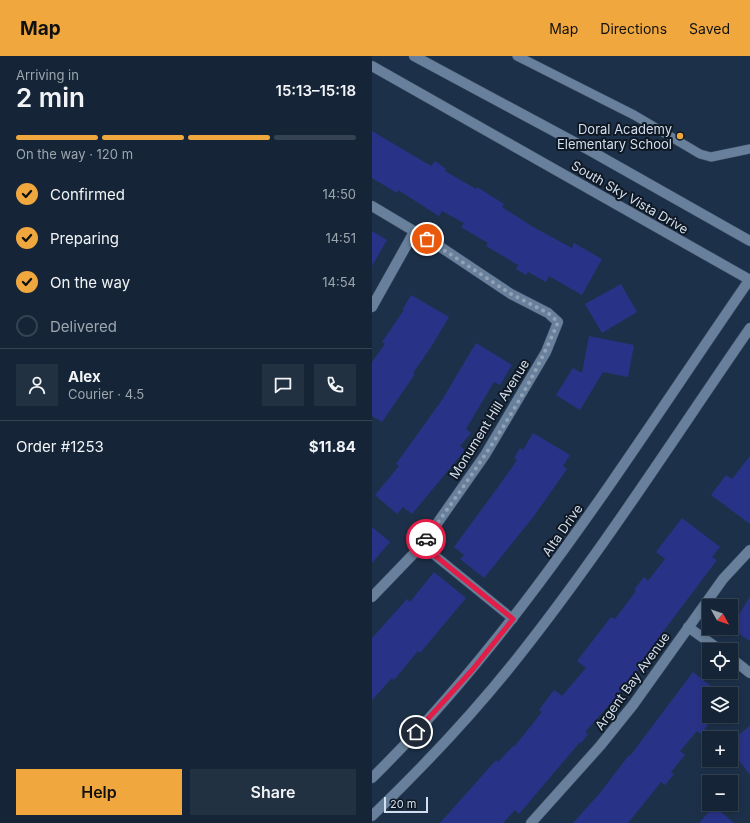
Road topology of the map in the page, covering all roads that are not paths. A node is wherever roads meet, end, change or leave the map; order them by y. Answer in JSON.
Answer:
{"nodes":[{"id":1,"x":414,"y":56,"type":"edge"},
{"id":2,"x":518,"y":56,"type":"edge"},
{"id":3,"x":372,"y":66,"type":"edge"},
{"id":4,"x":750,"y":149,"type":"edge"},
{"id":5,"x":372,"y":206,"type":"edge"},
{"id":6,"x":414,"y":232,"type":"junction"},
{"id":7,"x":750,"y":241,"type":"edge"},
{"id":8,"x":750,"y":279,"type":"edge"},
{"id":9,"x":372,"y":307,"type":"edge"},
{"id":10,"x":750,"y":328,"type":"edge"},
{"id":11,"x":422,"y":545,"type":"junction"},
{"id":12,"x":750,"y":550,"type":"edge"},
{"id":13,"x":372,"y":597,"type":"edge"},
{"id":14,"x":513,"y":619,"type":"junction"},
{"id":15,"x":688,"y":627,"type":"junction"},
{"id":16,"x":710,"y":643,"type":"edge"},
{"id":17,"x":738,"y":664,"type":"edge"},
{"id":18,"x":750,"y":673,"type":"edge"},
{"id":19,"x":372,"y":778,"type":"edge"},
{"id":20,"x":372,"y":816,"type":"edge"},
{"id":21,"x":531,"y":823,"type":"edge"}],
"edges":[{"from":1,"to":7,"type":"main road","name":"South Sky Vista Drive"},
{"from":2,"to":4,"type":"lane"},
{"from":3,"to":8,"type":"main road","name":"South Sky Vista Drive"},
{"from":5,"to":6,"type":"main road"},
{"from":6,"to":9,"type":"main road"},
{"from":6,"to":11,"type":"main road","name":"Monument Hill Avenue"},
{"from":8,"to":14,"type":"main road","name":"Alta Drive"},
{"from":10,"to":20,"type":"main road"},
{"from":11,"to":13,"type":"main road","name":"Monument Hill Avenue"},
{"from":11,"to":14,"type":"lane"},
{"from":12,"to":15,"type":"main road","name":"Argent Bay Avenue"},
{"from":14,"to":19,"type":"main road","name":"Alta Drive"},
{"from":15,"to":16,"type":"main road"},
{"from":15,"to":21,"type":"main road","name":"Argent Bay Avenue"},
{"from":17,"to":18,"type":"main road"}]}
